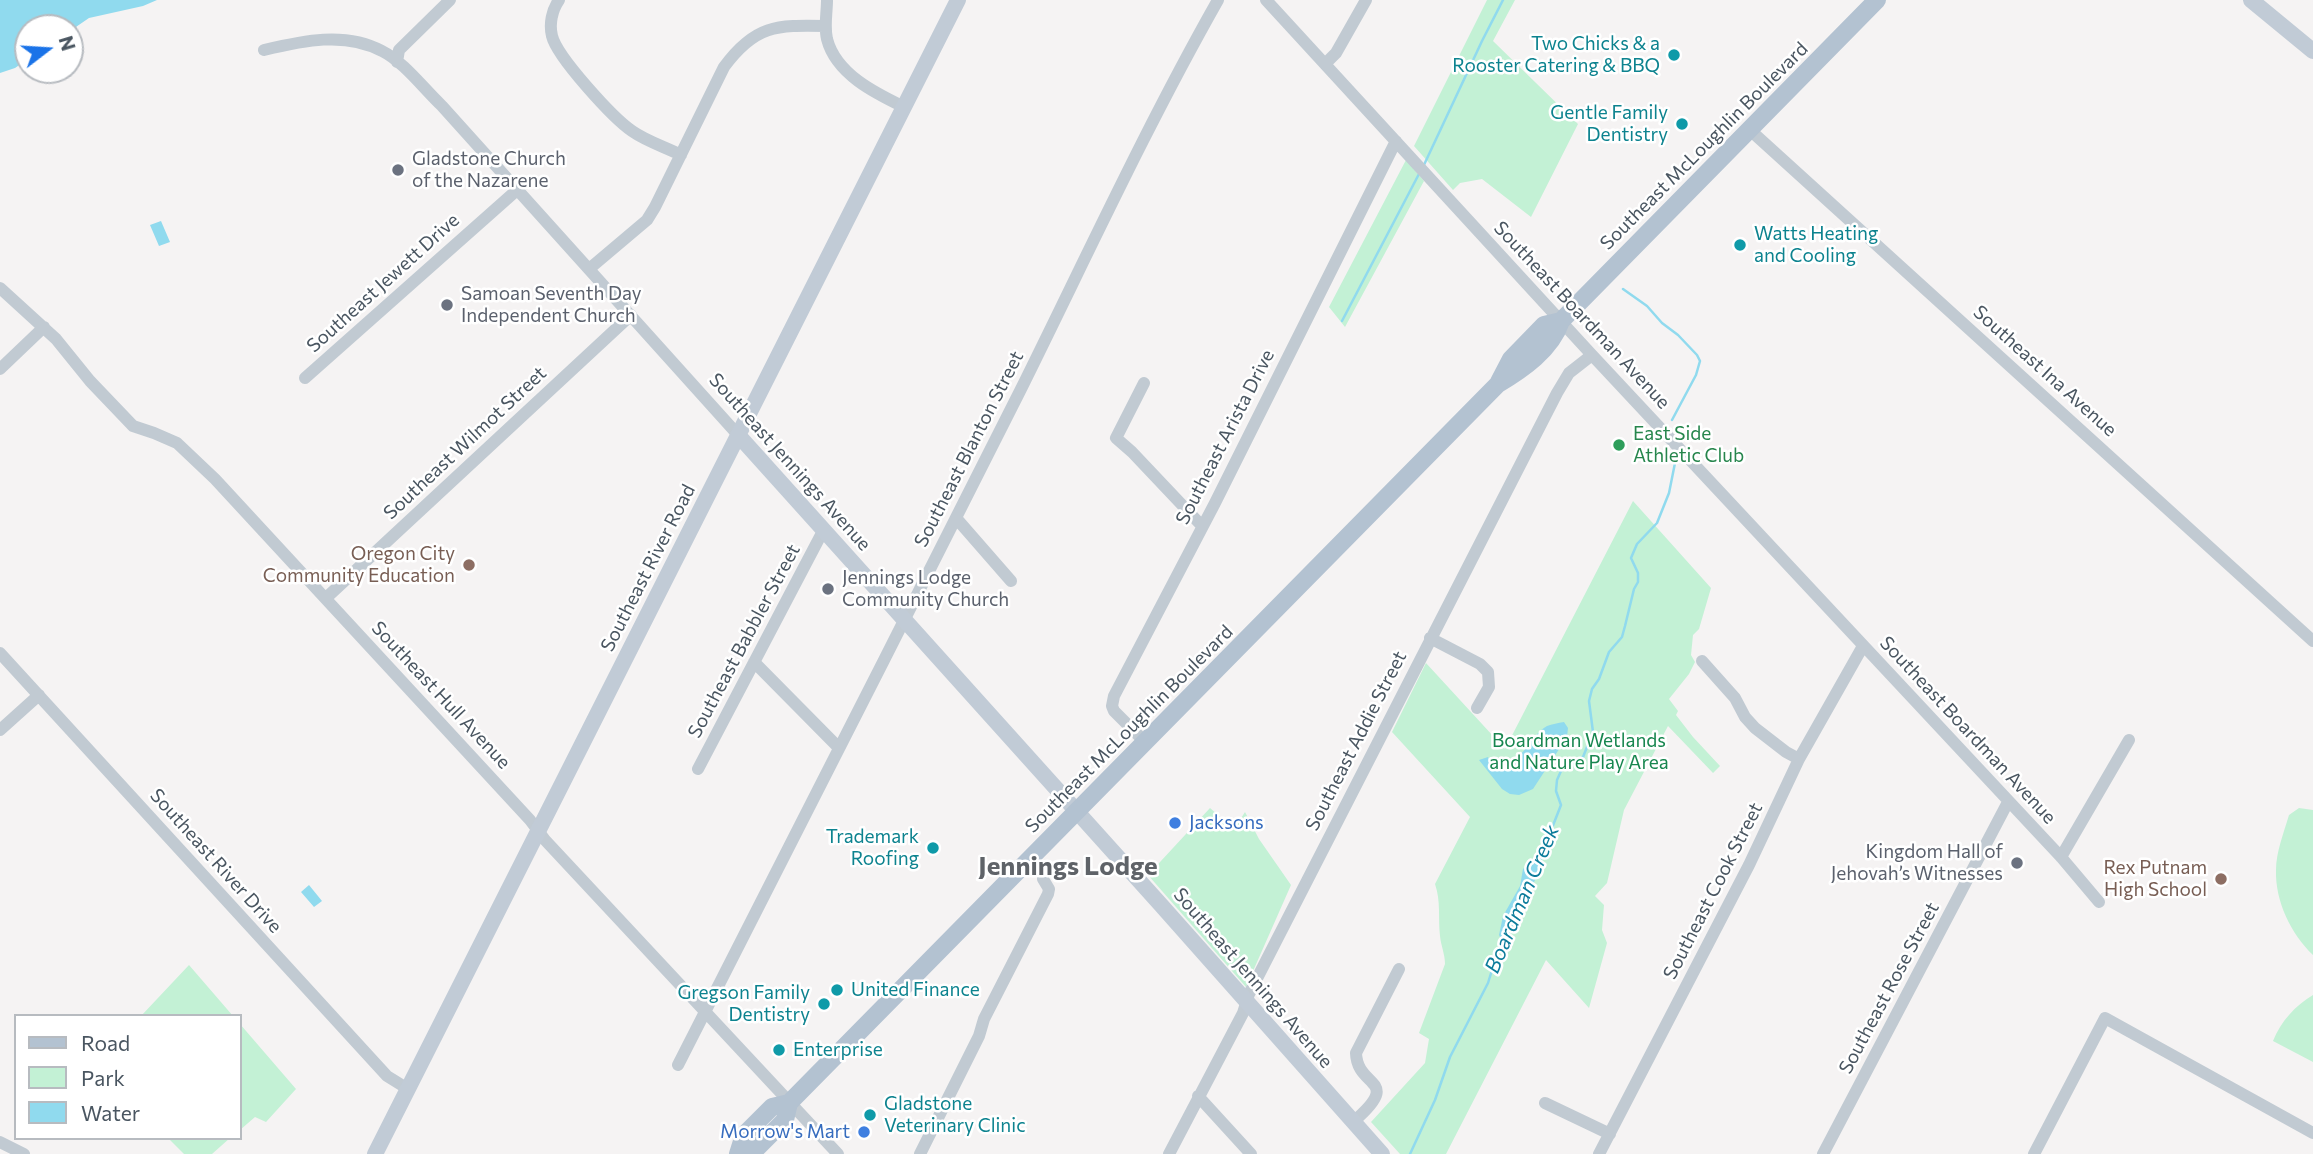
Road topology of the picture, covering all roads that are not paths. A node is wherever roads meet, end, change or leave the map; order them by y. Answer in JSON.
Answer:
{"nodes":[{"id":1,"x":450,"y":0,"type":"edge"},
{"id":2,"x":559,"y":0,"type":"edge"},
{"id":3,"x":827,"y":0,"type":"edge"},
{"id":4,"x":958,"y":0,"type":"edge"},
{"id":5,"x":1218,"y":0,"type":"edge"},
{"id":6,"x":1266,"y":0,"type":"edge"},
{"id":7,"x":1366,"y":0,"type":"edge"},
{"id":8,"x":1877,"y":0,"type":"edge"},
{"id":9,"x":2251,"y":0,"type":"edge"},
{"id":10,"x":825,"y":26,"type":"junction"},
{"id":11,"x":264,"y":50,"type":"dead end"},
{"id":12,"x":2313,"y":51,"type":"edge"},
{"id":13,"x":397,"y":62,"type":"junction"},
{"id":14,"x":1325,"y":64,"type":"junction"},
{"id":15,"x":904,"y":107,"type":"junction"},
{"id":16,"x":1750,"y":130,"type":"junction"},
{"id":17,"x":1396,"y":141,"type":"junction"},
{"id":18,"x":681,"y":155,"type":"junction"},
{"id":19,"x":517,"y":190,"type":"junction"},
{"id":20,"x":589,"y":269,"type":"junction"},
{"id":21,"x":0,"y":288,"type":"edge"},
{"id":22,"x":631,"y":316,"type":"junction"},
{"id":23,"x":1561,"y":321,"type":"junction"},
{"id":24,"x":44,"y":327,"type":"junction"},
{"id":25,"x":1592,"y":355,"type":"junction"},
{"id":26,"x":0,"y":369,"type":"edge"},
{"id":27,"x":305,"y":378,"type":"dead end"},
{"id":28,"x":1144,"y":383,"type":"dead end"},
{"id":29,"x":739,"y":436,"type":"junction"},
{"id":30,"x":956,"y":518,"type":"junction"},
{"id":31,"x":1202,"y":526,"type":"junction"},
{"id":32,"x":823,"y":531,"type":"junction"},
{"id":33,"x":1011,"y":581,"type":"dead end"},
{"id":34,"x":326,"y":598,"type":"junction"},
{"id":35,"x":905,"y":621,"type":"junction"},
{"id":36,"x":1430,"y":638,"type":"junction"},
{"id":37,"x":2313,"y":641,"type":"edge"},
{"id":38,"x":1863,"y":646,"type":"junction"},
{"id":39,"x":0,"y":653,"type":"edge"},
{"id":40,"x":1702,"y":661,"type":"dead end"},
{"id":41,"x":754,"y":662,"type":"junction"},
{"id":42,"x":39,"y":695,"type":"junction"},
{"id":43,"x":1477,"y":708,"type":"dead end"},
{"id":44,"x":0,"y":730,"type":"edge"},
{"id":45,"x":2129,"y":740,"type":"dead end"},
{"id":46,"x":1145,"y":742,"type":"junction"},
{"id":47,"x":838,"y":747,"type":"junction"},
{"id":48,"x":1799,"y":759,"type":"junction"},
{"id":49,"x":698,"y":769,"type":"dead end"},
{"id":50,"x":2008,"y":802,"type":"junction"},
{"id":51,"x":1076,"y":812,"type":"junction"},
{"id":52,"x":538,"y":831,"type":"junction"},
{"id":53,"x":2061,"y":857,"type":"junction"},
{"id":54,"x":1043,"y":879,"type":"dead end"},
{"id":55,"x":2099,"y":902,"type":"dead end"},
{"id":56,"x":1399,"y":969,"type":"dead end"},
{"id":57,"x":1246,"y":1003,"type":"junction"},
{"id":58,"x":705,"y":1012,"type":"junction"},
{"id":59,"x":678,"y":1065,"type":"dead end"},
{"id":60,"x":408,"y":1089,"type":"junction"},
{"id":61,"x":1198,"y":1096,"type":"junction"},
{"id":62,"x":1545,"y":1102,"type":"dead end"},
{"id":63,"x":789,"y":1103,"type":"junction"},
{"id":64,"x":1353,"y":1122,"type":"junction"},
{"id":65,"x":2313,"y":1133,"type":"edge"},
{"id":66,"x":1610,"y":1134,"type":"junction"},
{"id":67,"x":0,"y":1142,"type":"edge"},
{"id":68,"x":24,"y":1154,"type":"edge"},
{"id":69,"x":375,"y":1154,"type":"edge"},
{"id":70,"x":739,"y":1154,"type":"edge"},
{"id":71,"x":838,"y":1154,"type":"edge"},
{"id":72,"x":919,"y":1154,"type":"edge"},
{"id":73,"x":1168,"y":1154,"type":"edge"},
{"id":74,"x":1251,"y":1154,"type":"edge"},
{"id":75,"x":1382,"y":1154,"type":"edge"},
{"id":76,"x":1599,"y":1154,"type":"edge"},
{"id":77,"x":1823,"y":1154,"type":"edge"},
{"id":78,"x":2034,"y":1154,"type":"edge"}],
"edges":[{"from":1,"to":13,"type":"street"},
{"from":2,"to":18,"type":"street"},
{"from":3,"to":10,"type":"street"},
{"from":4,"to":15,"type":"street","name":"Southeast River Road"},
{"from":5,"to":30,"type":"street","name":"Southeast Blanton Street"},
{"from":6,"to":14,"type":"street","name":"Southeast Boardman Avenue"},
{"from":7,"to":14,"type":"street"},
{"from":8,"to":16,"type":"main road","name":"Southeast McLoughlin Boulevard"},
{"from":9,"to":12,"type":"street"},
{"from":10,"to":15,"type":"street"},
{"from":10,"to":18,"type":"street"},
{"from":11,"to":13,"type":"street","name":"Southeast Jennings Avenue"},
{"from":13,"to":19,"type":"street","name":"Southeast Jennings Avenue"},
{"from":14,"to":17,"type":"street","name":"Southeast Boardman Avenue"},
{"from":15,"to":29,"type":"street","name":"Southeast River Road"},
{"from":16,"to":23,"type":"main road","name":"Southeast McLoughlin Boulevard"},
{"from":16,"to":37,"type":"street","name":"Southeast Ina Avenue"},
{"from":17,"to":23,"type":"street","name":"Southeast Boardman Avenue"},
{"from":17,"to":31,"type":"street","name":"Southeast Arista Drive"},
{"from":18,"to":20,"type":"street"},
{"from":19,"to":20,"type":"street","name":"Southeast Jennings Avenue"},
{"from":19,"to":27,"type":"street","name":"Southeast Jewett Drive"},
{"from":20,"to":22,"type":"street","name":"Southeast Jennings Avenue"},
{"from":21,"to":24,"type":"street","name":"Southeast Hull Avenue"},
{"from":22,"to":29,"type":"street","name":"Southeast Jennings Avenue"},
{"from":22,"to":34,"type":"street","name":"Southeast Wilmot Street"},
{"from":23,"to":25,"type":"street","name":"Southeast Boardman Avenue"},
{"from":23,"to":46,"type":"main road","name":"Southeast McLoughlin Boulevard"},
{"from":24,"to":26,"type":"street"},
{"from":24,"to":34,"type":"street","name":"Southeast Hull Avenue"},
{"from":25,"to":36,"type":"street","name":"Southeast Addie Street"},
{"from":25,"to":38,"type":"street","name":"Southeast Boardman Avenue"},
{"from":28,"to":31,"type":"street"},
{"from":29,"to":32,"type":"street","name":"Southeast Jennings Avenue"},
{"from":29,"to":52,"type":"street","name":"Southeast River Road"},
{"from":30,"to":33,"type":"street"},
{"from":30,"to":35,"type":"street","name":"Southeast Blanton Street"},
{"from":31,"to":46,"type":"street","name":"Southeast Arista Drive"},
{"from":32,"to":35,"type":"street","name":"Southeast Jennings Avenue"},
{"from":32,"to":41,"type":"street","name":"Southeast Babbler Street"},
{"from":34,"to":52,"type":"street","name":"Southeast Hull Avenue"},
{"from":35,"to":47,"type":"street","name":"Southeast Blanton Street"},
{"from":35,"to":51,"type":"street","name":"Southeast Jennings Avenue"},
{"from":36,"to":43,"type":"street"},
{"from":36,"to":57,"type":"street","name":"Southeast Addie Street"},
{"from":38,"to":48,"type":"street","name":"Southeast Cook Street"},
{"from":38,"to":50,"type":"street","name":"Southeast Boardman Avenue"},
{"from":39,"to":42,"type":"street","name":"Southeast River Drive"},
{"from":40,"to":48,"type":"street"},
{"from":41,"to":47,"type":"street"},
{"from":41,"to":49,"type":"street","name":"Southeast Babbler Street"},
{"from":42,"to":44,"type":"street"},
{"from":42,"to":60,"type":"street","name":"Southeast River Drive"},
{"from":45,"to":53,"type":"street"},
{"from":46,"to":51,"type":"main road","name":"Southeast McLoughlin Boulevard"},
{"from":47,"to":58,"type":"street","name":"Southeast Blanton Street"},
{"from":48,"to":66,"type":"street","name":"Southeast Cook Street"},
{"from":50,"to":53,"type":"street","name":"Southeast Boardman Avenue"},
{"from":50,"to":77,"type":"street","name":"Southeast Rose Street"},
{"from":51,"to":57,"type":"street","name":"Southeast Jennings Avenue"},
{"from":51,"to":63,"type":"main road","name":"Southeast McLoughlin Boulevard"},
{"from":52,"to":58,"type":"street","name":"Southeast Hull Avenue"},
{"from":52,"to":60,"type":"street","name":"Southeast River Road"},
{"from":53,"to":55,"type":"street","name":"Southeast Boardman Avenue"},
{"from":54,"to":72,"type":"street"},
{"from":56,"to":64,"type":"street"},
{"from":57,"to":61,"type":"street","name":"Southeast Addie Street"},
{"from":57,"to":64,"type":"street","name":"Southeast Jennings Avenue"},
{"from":58,"to":59,"type":"street","name":"Southeast Blanton Street"},
{"from":58,"to":63,"type":"street","name":"Southeast Hull Avenue"},
{"from":60,"to":69,"type":"street","name":"Southeast River Road"},
{"from":61,"to":73,"type":"street","name":"Southeast Addie Street"},
{"from":61,"to":74,"type":"street"},
{"from":62,"to":66,"type":"street"},
{"from":63,"to":70,"type":"main road","name":"Southeast McLoughlin Boulevard"},
{"from":63,"to":71,"type":"street","name":"Southeast Hull Avenue"},
{"from":64,"to":75,"type":"street","name":"Southeast Jennings Avenue"},
{"from":65,"to":78,"type":"street"},
{"from":66,"to":76,"type":"street","name":"Southeast Cook Street"},
{"from":67,"to":68,"type":"street"}]}
